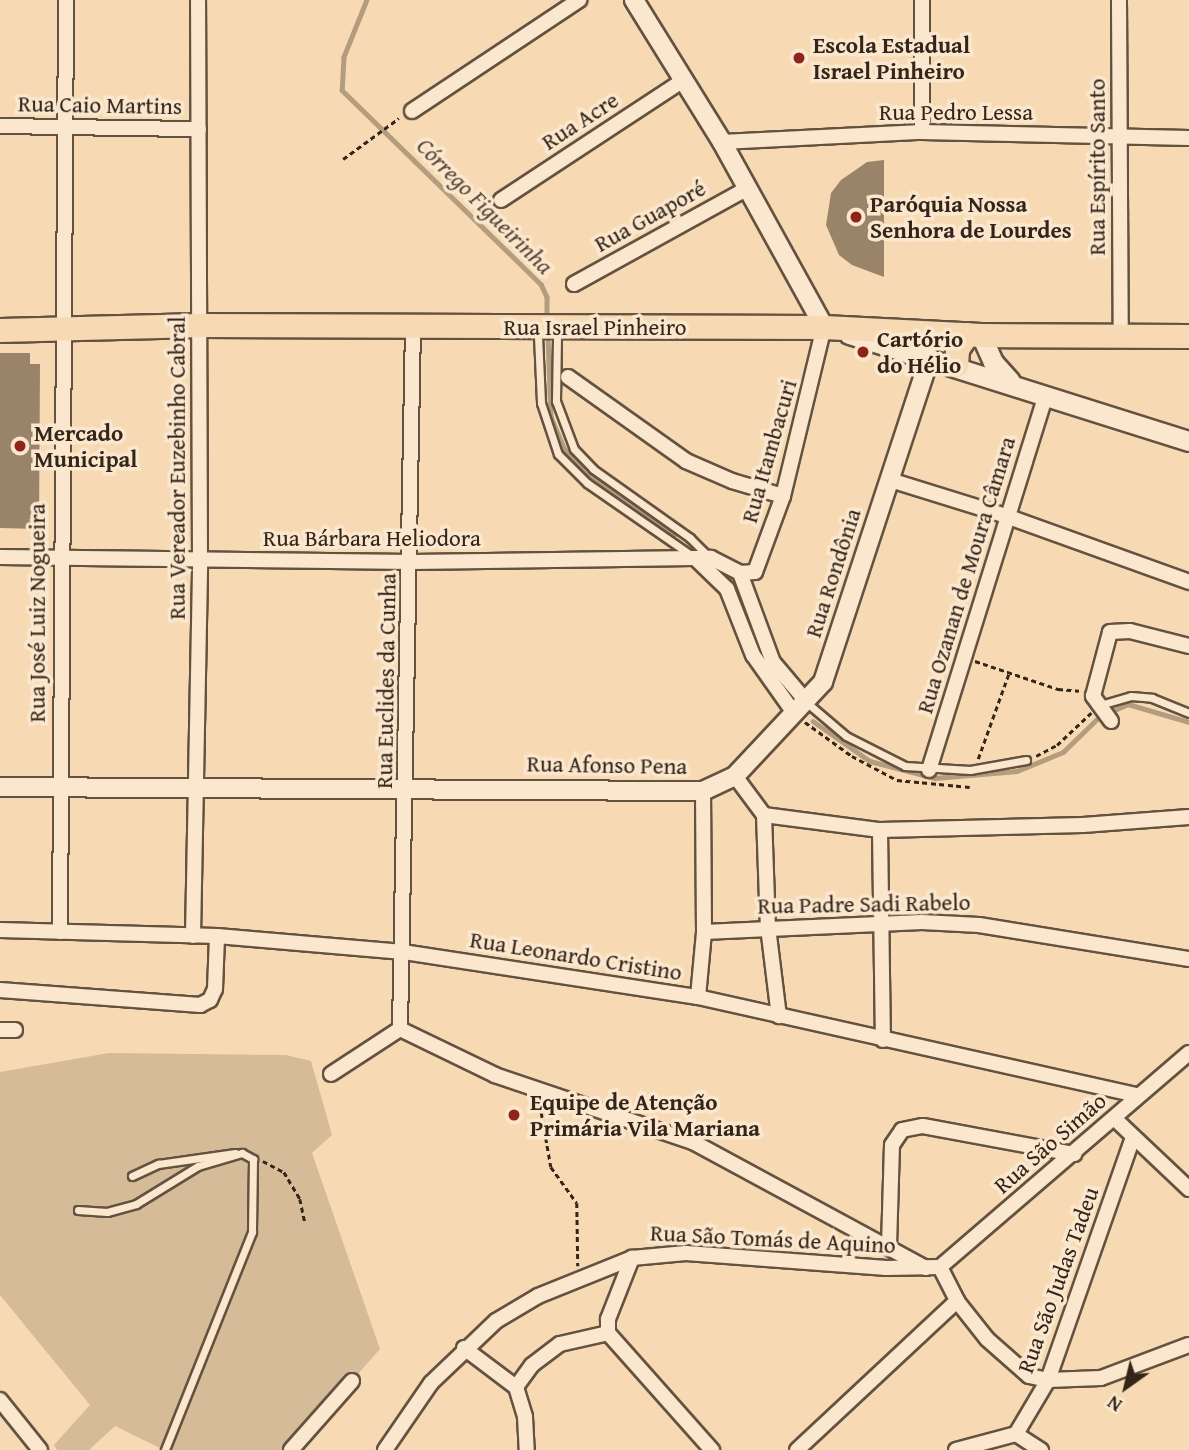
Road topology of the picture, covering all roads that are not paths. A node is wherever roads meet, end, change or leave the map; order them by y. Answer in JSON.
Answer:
{"nodes":[{"id":1,"x":66,"y":0,"type":"edge"},
{"id":2,"x":198,"y":0,"type":"edge"},
{"id":3,"x":579,"y":0,"type":"edge"},
{"id":4,"x":634,"y":0,"type":"edge"},
{"id":5,"x":922,"y":0,"type":"edge"},
{"id":6,"x":1119,"y":0,"type":"edge"},
{"id":7,"x":684,"y":80,"type":"junction"},
{"id":8,"x":412,"y":110,"type":"dead end"},
{"id":9,"x":0,"y":125,"type":"edge"},
{"id":10,"x":62,"y":127,"type":"junction"},
{"id":11,"x":199,"y":129,"type":"junction"},
{"id":12,"x":922,"y":132,"type":"junction"},
{"id":13,"x":1120,"y":136,"type":"junction"},
{"id":14,"x":1189,"y":138,"type":"edge"},
{"id":15,"x":722,"y":142,"type":"junction"},
{"id":16,"x":748,"y":188,"type":"junction"},
{"id":17,"x":501,"y":200,"type":"dead end"},
{"id":18,"x":574,"y":284,"type":"dead end"},
{"id":19,"x":200,"y":325,"type":"junction"},
{"id":20,"x":413,"y":327,"type":"junction"},
{"id":21,"x":824,"y":327,"type":"junction"},
{"id":22,"x":0,"y":330,"type":"edge"},
{"id":23,"x":61,"y":330,"type":"junction"},
{"id":24,"x":561,"y":332,"type":"junction"},
{"id":25,"x":1121,"y":333,"type":"junction"},
{"id":26,"x":538,"y":336,"type":"dead end"},
{"id":27,"x":1189,"y":336,"type":"edge"},
{"id":28,"x":979,"y":340,"type":"junction"},
{"id":29,"x":930,"y":356,"type":"junction"},
{"id":30,"x":964,"y":367,"type":"junction"},
{"id":31,"x":568,"y":377,"type":"dead end"},
{"id":32,"x":1014,"y":384,"type":"junction"},
{"id":33,"x":1046,"y":395,"type":"junction"},
{"id":34,"x":1189,"y":441,"type":"edge"},
{"id":35,"x":890,"y":480,"type":"junction"},
{"id":36,"x":783,"y":496,"type":"junction"},
{"id":37,"x":1006,"y":516,"type":"junction"},
{"id":38,"x":0,"y":557,"type":"edge"},
{"id":39,"x":60,"y":557,"type":"junction"},
{"id":40,"x":695,"y":558,"type":"junction"},
{"id":41,"x":711,"y":558,"type":"junction"},
{"id":42,"x":201,"y":560,"type":"junction"},
{"id":43,"x":412,"y":562,"type":"junction"},
{"id":44,"x":740,"y":573,"type":"junction"},
{"id":45,"x":1189,"y":582,"type":"edge"},
{"id":46,"x":1189,"y":646,"type":"edge"},
{"id":47,"x":1096,"y":699,"type":"junction"},
{"id":48,"x":800,"y":707,"type":"junction"},
{"id":49,"x":1189,"y":713,"type":"edge"},
{"id":50,"x":1111,"y":721,"type":"dead end"},
{"id":51,"x":1026,"y":760,"type":"road end"},
{"id":52,"x":929,"y":769,"type":"junction"},
{"id":53,"x":735,"y":776,"type":"junction"},
{"id":54,"x":60,"y":787,"type":"junction"},
{"id":55,"x":406,"y":787,"type":"junction"},
{"id":56,"x":0,"y":788,"type":"edge"},
{"id":57,"x":199,"y":788,"type":"junction"},
{"id":58,"x":703,"y":790,"type":"junction"},
{"id":59,"x":764,"y":815,"type":"junction"},
{"id":60,"x":1189,"y":817,"type":"edge"},
{"id":61,"x":880,"y":830,"type":"junction"},
{"id":62,"x":884,"y":925,"type":"junction"},
{"id":63,"x":768,"y":927,"type":"junction"},
{"id":64,"x":0,"y":930,"type":"edge"},
{"id":65,"x":60,"y":932,"type":"junction"},
{"id":66,"x":704,"y":932,"type":"junction"},
{"id":67,"x":193,"y":936,"type":"junction"},
{"id":68,"x":217,"y":936,"type":"junction"},
{"id":69,"x":403,"y":953,"type":"junction"},
{"id":70,"x":1189,"y":959,"type":"edge"},
{"id":71,"x":0,"y":990,"type":"edge"},
{"id":72,"x":698,"y":997,"type":"junction"},
{"id":73,"x":779,"y":1016,"type":"junction"},
{"id":74,"x":400,"y":1029,"type":"junction"},
{"id":75,"x":0,"y":1030,"type":"edge"},
{"id":76,"x":15,"y":1030,"type":"dead end"},
{"id":77,"x":883,"y":1040,"type":"junction"},
{"id":78,"x":1189,"y":1054,"type":"edge"},
{"id":79,"x":331,"y":1074,"type":"dead end"},
{"id":80,"x":1136,"y":1095,"type":"junction"},
{"id":81,"x":1115,"y":1119,"type":"junction"},
{"id":82,"x":1133,"y":1137,"type":"junction"},
{"id":83,"x":243,"y":1153,"type":"junction"},
{"id":84,"x":1074,"y":1154,"type":"junction"},
{"id":85,"x":132,"y":1176,"type":"dead end"},
{"id":86,"x":1189,"y":1189,"type":"edge"},
{"id":87,"x":78,"y":1210,"type":"dead end"},
{"id":88,"x":889,"y":1246,"type":"junction"},
{"id":89,"x":632,"y":1258,"type":"junction"},
{"id":90,"x":933,"y":1268,"type":"junction"},
{"id":91,"x":957,"y":1301,"type":"junction"},
{"id":92,"x":608,"y":1333,"type":"junction"},
{"id":93,"x":1189,"y":1345,"type":"edge"},
{"id":94,"x":464,"y":1348,"type":"junction"},
{"id":95,"x":1048,"y":1380,"type":"junction"},
{"id":96,"x":352,"y":1381,"type":"dead end"},
{"id":97,"x":516,"y":1387,"type":"junction"},
{"id":98,"x":0,"y":1399,"type":"edge"},
{"id":99,"x":1016,"y":1434,"type":"junction"},
{"id":100,"x":40,"y":1450,"type":"edge"},
{"id":101,"x":165,"y":1450,"type":"edge"},
{"id":102,"x":291,"y":1450,"type":"edge"},
{"id":103,"x":386,"y":1450,"type":"edge"},
{"id":104,"x":527,"y":1450,"type":"edge"},
{"id":105,"x":712,"y":1450,"type":"edge"},
{"id":106,"x":797,"y":1450,"type":"edge"},
{"id":107,"x":956,"y":1450,"type":"edge"},
{"id":108,"x":1041,"y":1450,"type":"edge"}],
"edges":[{"from":1,"to":10,"type":"street","name":"Rua José Luiz Nogueira"},
{"from":2,"to":11,"type":"street","name":"Rua Vereador Euzebinho Cabral"},
{"from":3,"to":8,"type":"street"},
{"from":4,"to":7,"type":"street"},
{"from":5,"to":12,"type":"street"},
{"from":6,"to":13,"type":"street","name":"Rua Espírito Santo"},
{"from":7,"to":15,"type":"street"},
{"from":7,"to":17,"type":"street","name":"Rua Acre"},
{"from":9,"to":10,"type":"street","name":"Rua Caio Martins"},
{"from":10,"to":11,"type":"street","name":"Rua Caio Martins"},
{"from":10,"to":23,"type":"street","name":"Rua José Luiz Nogueira"},
{"from":11,"to":19,"type":"street","name":"Rua Vereador Euzebinho Cabral"},
{"from":12,"to":13,"type":"street","name":"Rua Pedro Lessa"},
{"from":12,"to":15,"type":"street","name":"Rua Pedro Lessa"},
{"from":13,"to":14,"type":"street","name":"Rua Pedro Lessa"},
{"from":13,"to":25,"type":"street","name":"Rua Espírito Santo"},
{"from":15,"to":16,"type":"street"},
{"from":16,"to":18,"type":"street","name":"Rua Guaporé"},
{"from":16,"to":21,"type":"street"},
{"from":19,"to":20,"type":"main road","name":"Rua Israel Pinheiro"},
{"from":19,"to":23,"type":"main road","name":"Rua Israel Pinheiro"},
{"from":19,"to":42,"type":"street","name":"Rua Vereador Euzebinho Cabral"},
{"from":20,"to":24,"type":"main road","name":"Rua Israel Pinheiro"},
{"from":20,"to":43,"type":"street","name":"Rua Euclides da Cunha"},
{"from":21,"to":24,"type":"main road","name":"Rua Israel Pinheiro"},
{"from":21,"to":28,"type":"main road","name":"Rua Israel Pinheiro"},
{"from":21,"to":29,"type":"main road"},
{"from":21,"to":36,"type":"street","name":"Rua Itambacuri"},
{"from":22,"to":23,"type":"main road","name":"Rua Israel Pinheiro"},
{"from":23,"to":39,"type":"street","name":"Rua José Luiz Nogueira"},
{"from":24,"to":41,"type":"lane"},
{"from":25,"to":27,"type":"main road","name":"Rua Israel Pinheiro"},
{"from":25,"to":28,"type":"main road","name":"Rua Israel Pinheiro"},
{"from":26,"to":40,"type":"lane"},
{"from":28,"to":30,"type":"main road"},
{"from":28,"to":32,"type":"main road"},
{"from":29,"to":30,"type":"main road"},
{"from":29,"to":35,"type":"street","name":"Rua Rondônia"},
{"from":30,"to":32,"type":"main road"},
{"from":31,"to":36,"type":"street"},
{"from":32,"to":33,"type":"main road"},
{"from":33,"to":34,"type":"main road"},
{"from":33,"to":37,"type":"street","name":"Rua Ozanan de Moura Câmara"},
{"from":35,"to":37,"type":"street"},
{"from":35,"to":48,"type":"street","name":"Rua Rondônia"},
{"from":36,"to":44,"type":"street","name":"Rua Itambacuri"},
{"from":37,"to":45,"type":"street"},
{"from":37,"to":52,"type":"street","name":"Rua Ozanan de Moura Câmara"},
{"from":38,"to":39,"type":"street","name":"Rua Bárbara Heliodora"},
{"from":39,"to":42,"type":"street","name":"Rua Bárbara Heliodora"},
{"from":39,"to":54,"type":"street","name":"Rua José Luiz Nogueira"},
{"from":40,"to":41,"type":"street","name":"Rua Bárbara Heliodora"},
{"from":40,"to":43,"type":"street","name":"Rua Bárbara Heliodora"},
{"from":40,"to":48,"type":"street"},
{"from":41,"to":44,"type":"street","name":"Rua Bárbara Heliodora"},
{"from":42,"to":43,"type":"street","name":"Rua Bárbara Heliodora"},
{"from":42,"to":57,"type":"street","name":"Rua Vereador Euzebinho Cabral"},
{"from":43,"to":55,"type":"street","name":"Rua Euclides da Cunha"},
{"from":44,"to":48,"type":"street"},
{"from":46,"to":47,"type":"street"},
{"from":47,"to":49,"type":"lane"},
{"from":47,"to":50,"type":"street"},
{"from":48,"to":52,"type":"lane"},
{"from":48,"to":53,"type":"street","name":"Rua Rondônia"},
{"from":51,"to":52,"type":"lane"},
{"from":53,"to":58,"type":"street","name":"Rua Afonso Pena"},
{"from":53,"to":59,"type":"street"},
{"from":54,"to":56,"type":"street","name":"Rua Afonso Pena"},
{"from":54,"to":57,"type":"street","name":"Rua Afonso Pena"},
{"from":54,"to":65,"type":"street","name":"Rua José Luiz Nogueira"},
{"from":55,"to":57,"type":"street","name":"Rua Afonso Pena"},
{"from":55,"to":58,"type":"street","name":"Rua Afonso Pena"},
{"from":55,"to":69,"type":"street","name":"Rua Euclides da Cunha"},
{"from":57,"to":67,"type":"street","name":"Rua Vereador Euzebinho Cabral"},
{"from":58,"to":66,"type":"street"},
{"from":59,"to":61,"type":"street"},
{"from":59,"to":63,"type":"street"},
{"from":60,"to":61,"type":"street"},
{"from":61,"to":62,"type":"street"},
{"from":62,"to":63,"type":"street","name":"Rua Padre Sadi Rabelo"},
{"from":62,"to":70,"type":"street","name":"Rua Padre Sadi Rabelo"},
{"from":62,"to":77,"type":"street"},
{"from":63,"to":66,"type":"street","name":"Rua Padre Sadi Rabelo"},
{"from":63,"to":73,"type":"street"},
{"from":64,"to":65,"type":"street","name":"Rua Leonardo Cristino"},
{"from":65,"to":67,"type":"street","name":"Rua Leonardo Cristino"},
{"from":66,"to":72,"type":"street"},
{"from":67,"to":68,"type":"street","name":"Rua Leonardo Cristino"},
{"from":68,"to":69,"type":"street","name":"Rua Leonardo Cristino"},
{"from":68,"to":71,"type":"street"},
{"from":69,"to":72,"type":"street","name":"Rua Leonardo Cristino"},
{"from":69,"to":74,"type":"street","name":"Rua Euclides da Cunha"},
{"from":72,"to":73,"type":"street","name":"Rua Leonardo Cristino"},
{"from":73,"to":77,"type":"street","name":"Rua Leonardo Cristino"},
{"from":74,"to":79,"type":"street"},
{"from":74,"to":88,"type":"street"},
{"from":75,"to":76,"type":"street"},
{"from":77,"to":80,"type":"street","name":"Rua Leonardo Cristino"},
{"from":78,"to":80,"type":"street","name":"Rua São Simão"},
{"from":80,"to":81,"type":"street","name":"Rua São Simão"},
{"from":81,"to":82,"type":"street"},
{"from":81,"to":84,"type":"street","name":"Rua São Simão"},
{"from":82,"to":86,"type":"street"},
{"from":82,"to":95,"type":"street","name":"Rua São Judas Tadeu"},
{"from":83,"to":85,"type":"lane"},
{"from":83,"to":87,"type":"lane"},
{"from":83,"to":101,"type":"lane"},
{"from":84,"to":88,"type":"street"},
{"from":84,"to":90,"type":"street","name":"Rua São Simão"},
{"from":88,"to":90,"type":"street"},
{"from":89,"to":90,"type":"street","name":"Rua São Tomás de Aquino"},
{"from":89,"to":92,"type":"street"},
{"from":89,"to":94,"type":"street","name":"Rua São Tomás de Aquino"},
{"from":90,"to":91,"type":"street"},
{"from":91,"to":95,"type":"street"},
{"from":91,"to":106,"type":"street"},
{"from":92,"to":97,"type":"street"},
{"from":92,"to":105,"type":"street"},
{"from":93,"to":95,"type":"street"},
{"from":94,"to":97,"type":"street"},
{"from":94,"to":103,"type":"street","name":"Rua São Tomás de Aquino"},
{"from":95,"to":99,"type":"street","name":"Rua São Judas Tadeu"},
{"from":96,"to":102,"type":"street"},
{"from":97,"to":104,"type":"street"},
{"from":98,"to":100,"type":"street"},
{"from":99,"to":107,"type":"street"},
{"from":99,"to":108,"type":"street"}]}
